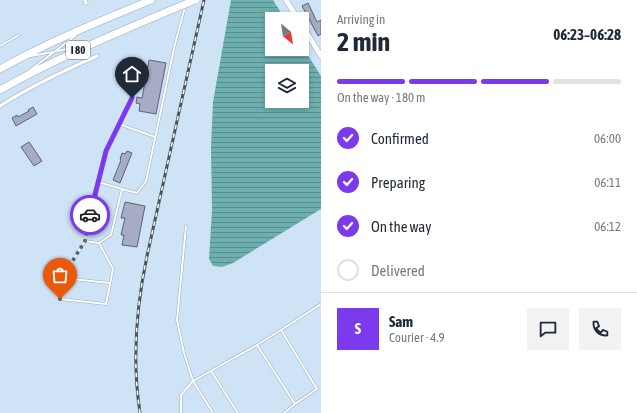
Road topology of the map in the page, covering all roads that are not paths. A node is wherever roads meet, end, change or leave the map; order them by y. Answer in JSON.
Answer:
{"nodes":[{"id":1,"x":151,"y":0,"type":"edge"},
{"id":2,"x":187,"y":0,"type":"edge"},
{"id":3,"x":195,"y":0,"type":"edge"},
{"id":4,"x":286,"y":0,"type":"edge"},
{"id":5,"x":294,"y":12,"type":"edge"},
{"id":6,"x":88,"y":26,"type":"junction"},
{"id":7,"x":19,"y":35,"type":"dead end"},
{"id":8,"x":309,"y":36,"type":"edge"},
{"id":9,"x":93,"y":43,"type":"junction"},
{"id":10,"x":0,"y":46,"type":"edge"},
{"id":11,"x":55,"y":51,"type":"junction"},
{"id":12,"x":97,"y":56,"type":"dead end"},
{"id":13,"x":321,"y":56,"type":"edge"},
{"id":14,"x":18,"y":59,"type":"junction"},
{"id":15,"x":0,"y":69,"type":"edge"},
{"id":16,"x":16,"y":81,"type":"junction"},
{"id":17,"x":0,"y":90,"type":"edge"},
{"id":18,"x":132,"y":98,"type":"dead end"},
{"id":19,"x":0,"y":106,"type":"edge"},
{"id":20,"x":118,"y":124,"type":"junction"},
{"id":21,"x":155,"y":137,"type":"junction"},
{"id":22,"x":98,"y":182,"type":"junction"},
{"id":23,"x":122,"y":189,"type":"junction"},
{"id":24,"x":186,"y":226,"type":"dead end"},
{"id":25,"x":85,"y":241,"type":"junction"},
{"id":26,"x":99,"y":243,"type":"junction"},
{"id":27,"x":62,"y":278,"type":"junction"},
{"id":28,"x":110,"y":283,"type":"junction"},
{"id":29,"x":321,"y":304,"type":"edge"},
{"id":30,"x":281,"y":330,"type":"junction"},
{"id":31,"x":257,"y":345,"type":"junction"},
{"id":32,"x":211,"y":371,"type":"junction"},
{"id":33,"x":192,"y":381,"type":"junction"},
{"id":34,"x":295,"y":404,"type":"junction"},
{"id":35,"x":181,"y":413,"type":"edge"},
{"id":36,"x":213,"y":413,"type":"edge"},
{"id":37,"x":238,"y":413,"type":"edge"},
{"id":38,"x":284,"y":413,"type":"edge"}],
"edges":[{"from":1,"to":6,"type":"highway","number":"I 80"},
{"from":2,"to":21,"type":"lane"},
{"from":3,"to":9,"type":"highway","number":"I 80","bridge":true},
{"from":4,"to":5,"type":"street"},
{"from":6,"to":11,"type":"lane"},
{"from":6,"to":14,"type":"highway","number":"I 80"},
{"from":7,"to":10,"type":"lane"},
{"from":8,"to":13,"type":"street"},
{"from":9,"to":11,"type":"lane"},
{"from":9,"to":16,"type":"highway","number":"I 80"},
{"from":11,"to":14,"type":"lane"},
{"from":11,"to":16,"type":"lane"},
{"from":12,"to":19,"type":"street"},
{"from":14,"to":15,"type":"highway","number":"I 80"},
{"from":16,"to":17,"type":"highway","number":"I 80"},
{"from":18,"to":20,"type":"lane"},
{"from":20,"to":21,"type":"lane"},
{"from":20,"to":22,"type":"lane"},
{"from":21,"to":23,"type":"lane"},
{"from":22,"to":23,"type":"lane"},
{"from":22,"to":25,"type":"lane"},
{"from":23,"to":26,"type":"lane"},
{"from":24,"to":33,"type":"lane"},
{"from":25,"to":26,"type":"lane"},
{"from":25,"to":27,"type":"lane"},
{"from":26,"to":28,"type":"lane"},
{"from":27,"to":28,"type":"lane"},
{"from":27,"to":28,"type":"lane"},
{"from":29,"to":30,"type":"lane"},
{"from":30,"to":31,"type":"lane"},
{"from":30,"to":34,"type":"lane"},
{"from":31,"to":32,"type":"lane"},
{"from":31,"to":34,"type":"lane"},
{"from":32,"to":33,"type":"lane"},
{"from":32,"to":37,"type":"lane"},
{"from":33,"to":35,"type":"lane"},
{"from":33,"to":36,"type":"lane"},
{"from":34,"to":38,"type":"lane"}]}
